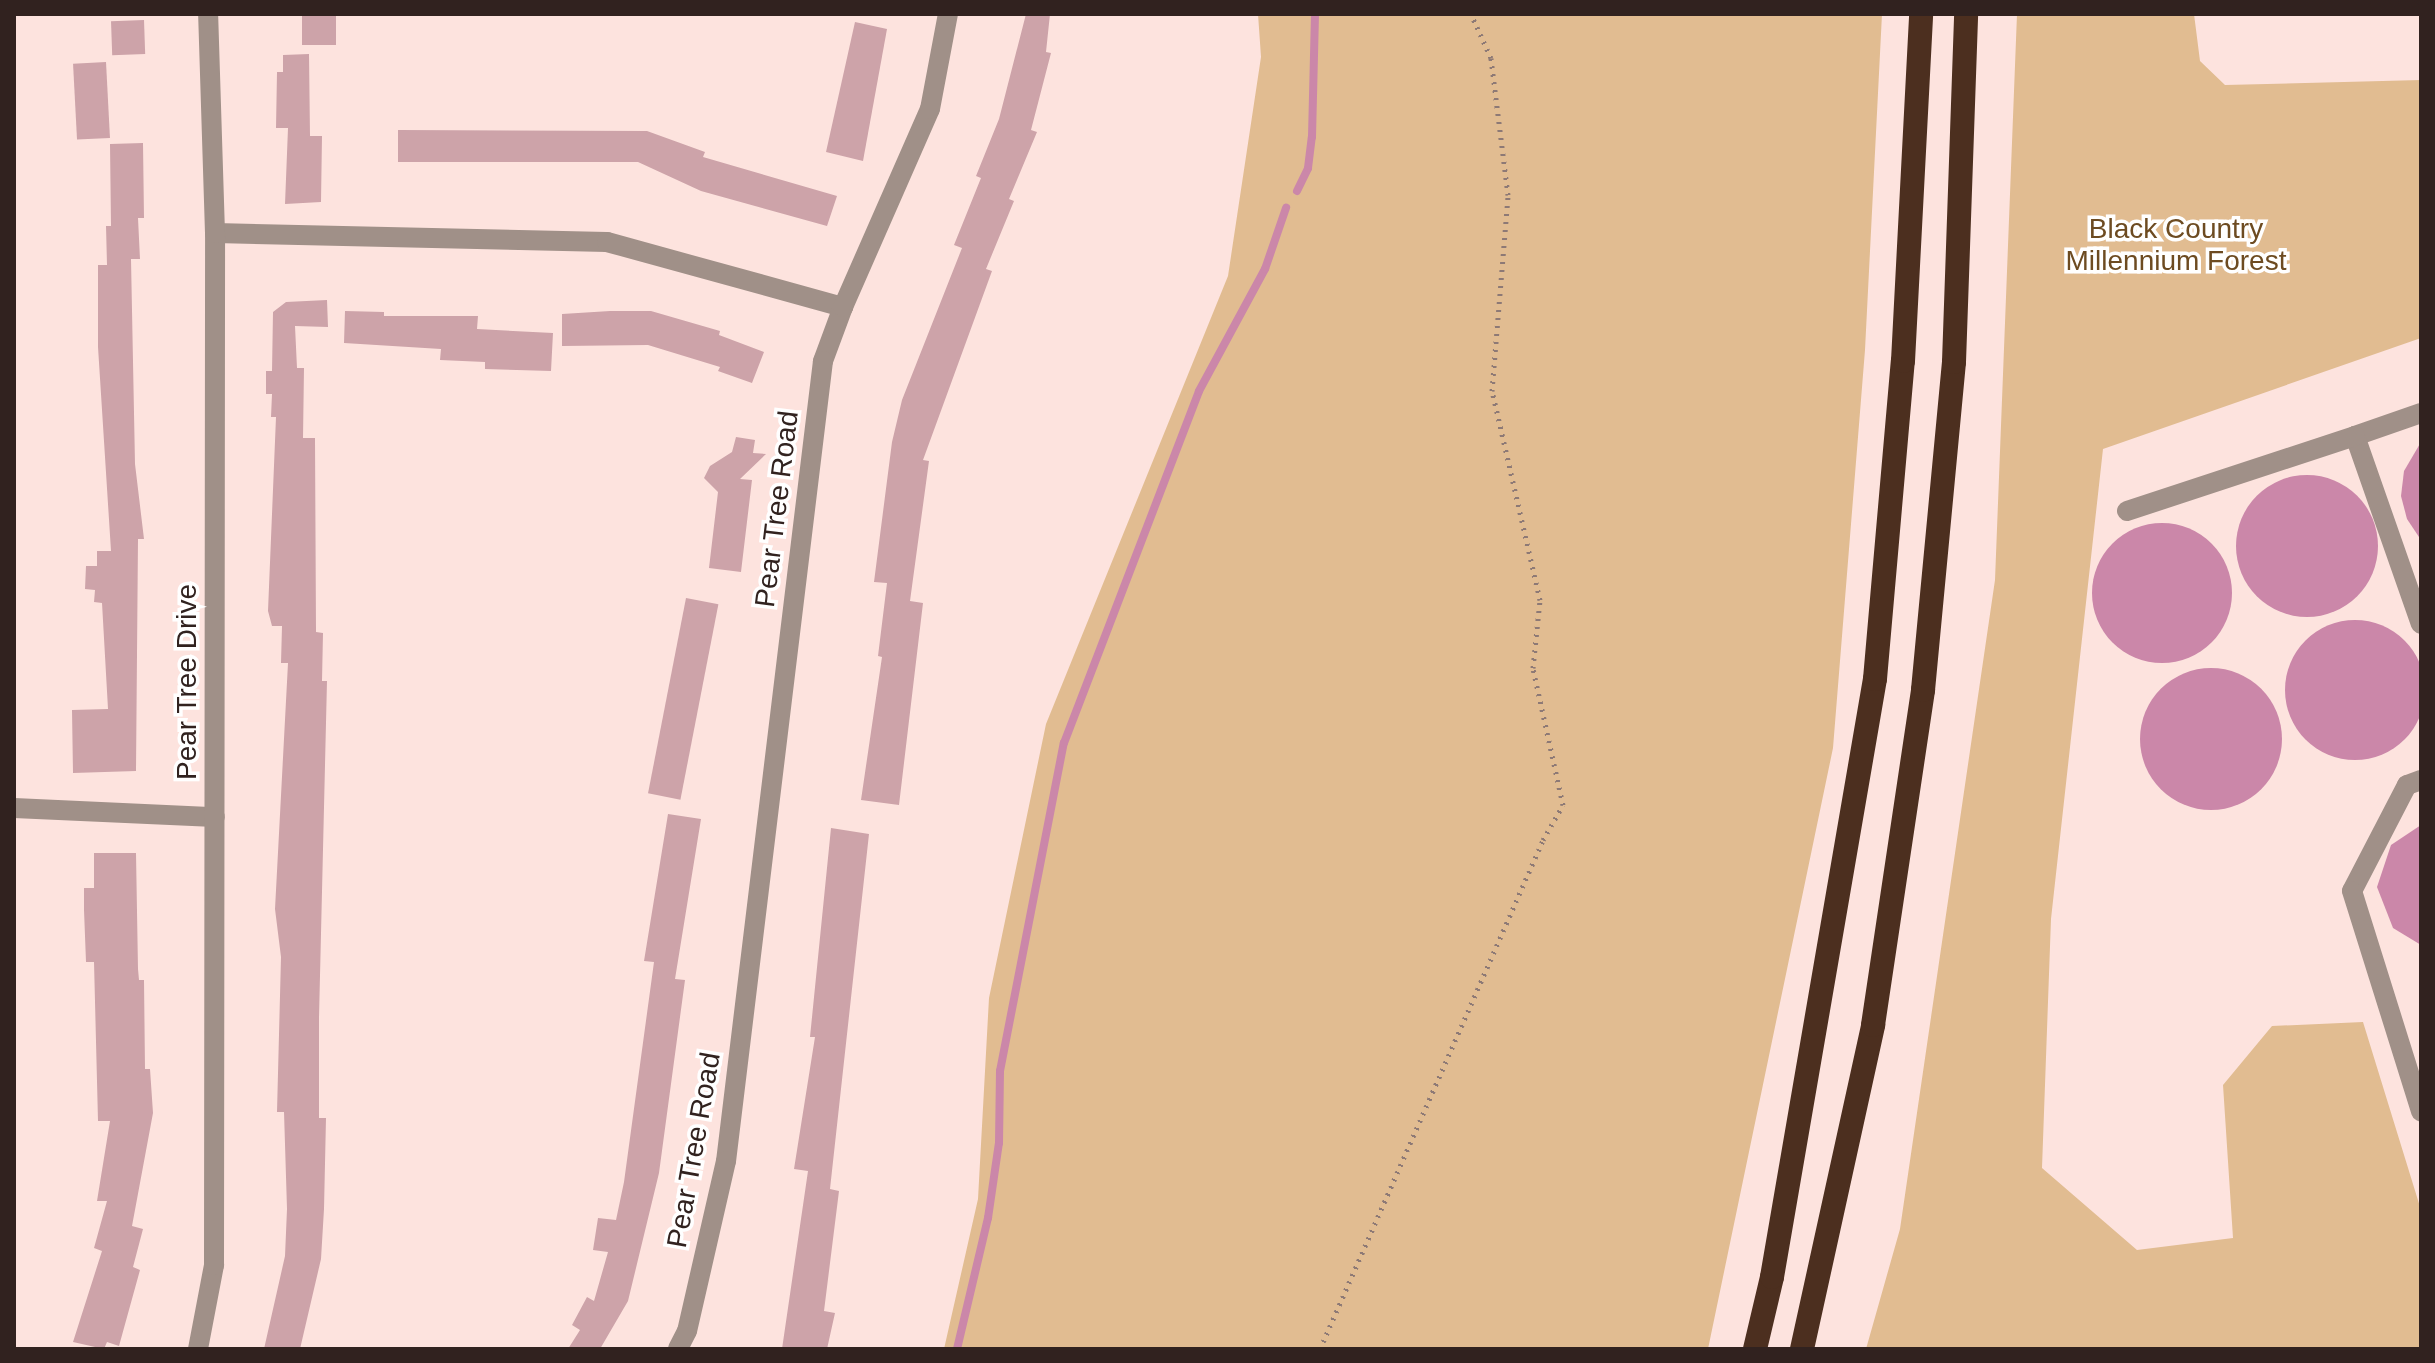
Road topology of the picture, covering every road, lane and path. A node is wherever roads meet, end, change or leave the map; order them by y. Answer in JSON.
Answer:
{"nodes":[{"id":1,"x":208,"y":14,"type":"edge"},
{"id":2,"x":948,"y":14,"type":"edge"},
{"id":3,"x":1471,"y":14,"type":"edge"},
{"id":4,"x":1921,"y":14,"type":"edge"},
{"id":5,"x":1966,"y":14,"type":"edge"},
{"id":6,"x":215,"y":233,"type":"junction"},
{"id":7,"x":843,"y":307,"type":"junction"},
{"id":8,"x":2421,"y":413,"type":"edge"},
{"id":9,"x":2355,"y":436,"type":"junction"},
{"id":10,"x":2127,"y":511,"type":"dead end"},
{"id":11,"x":2421,"y":624,"type":"edge"},
{"id":12,"x":2421,"y":780,"type":"edge"},
{"id":13,"x":14,"y":808,"type":"edge"},
{"id":14,"x":215,"y":817,"type":"junction"},
{"id":15,"x":2421,"y":1111,"type":"edge"},
{"id":16,"x":198,"y":1349,"type":"edge"},
{"id":17,"x":678,"y":1349,"type":"edge"},
{"id":18,"x":1320,"y":1349,"type":"edge"},
{"id":19,"x":1755,"y":1349,"type":"edge"},
{"id":20,"x":1802,"y":1349,"type":"edge"}],
"edges":[{"from":1,"to":6,"type":"street","name":"Pear Tree Drive"},
{"from":2,"to":7,"type":"street","name":"Pear Tree Road"},
{"from":3,"to":18,"type":"path"},
{"from":4,"to":19,"type":"highway"},
{"from":5,"to":20,"type":"highway"},
{"from":6,"to":7,"type":"street"},
{"from":6,"to":14,"type":"street","name":"Pear Tree Drive"},
{"from":7,"to":17,"type":"street","name":"Pear Tree Road"},
{"from":8,"to":9,"type":"street"},
{"from":9,"to":10,"type":"street"},
{"from":9,"to":11,"type":"street"},
{"from":12,"to":15,"type":"street"},
{"from":13,"to":14,"type":"street"},
{"from":14,"to":16,"type":"street","name":"Pear Tree Drive"}]}
